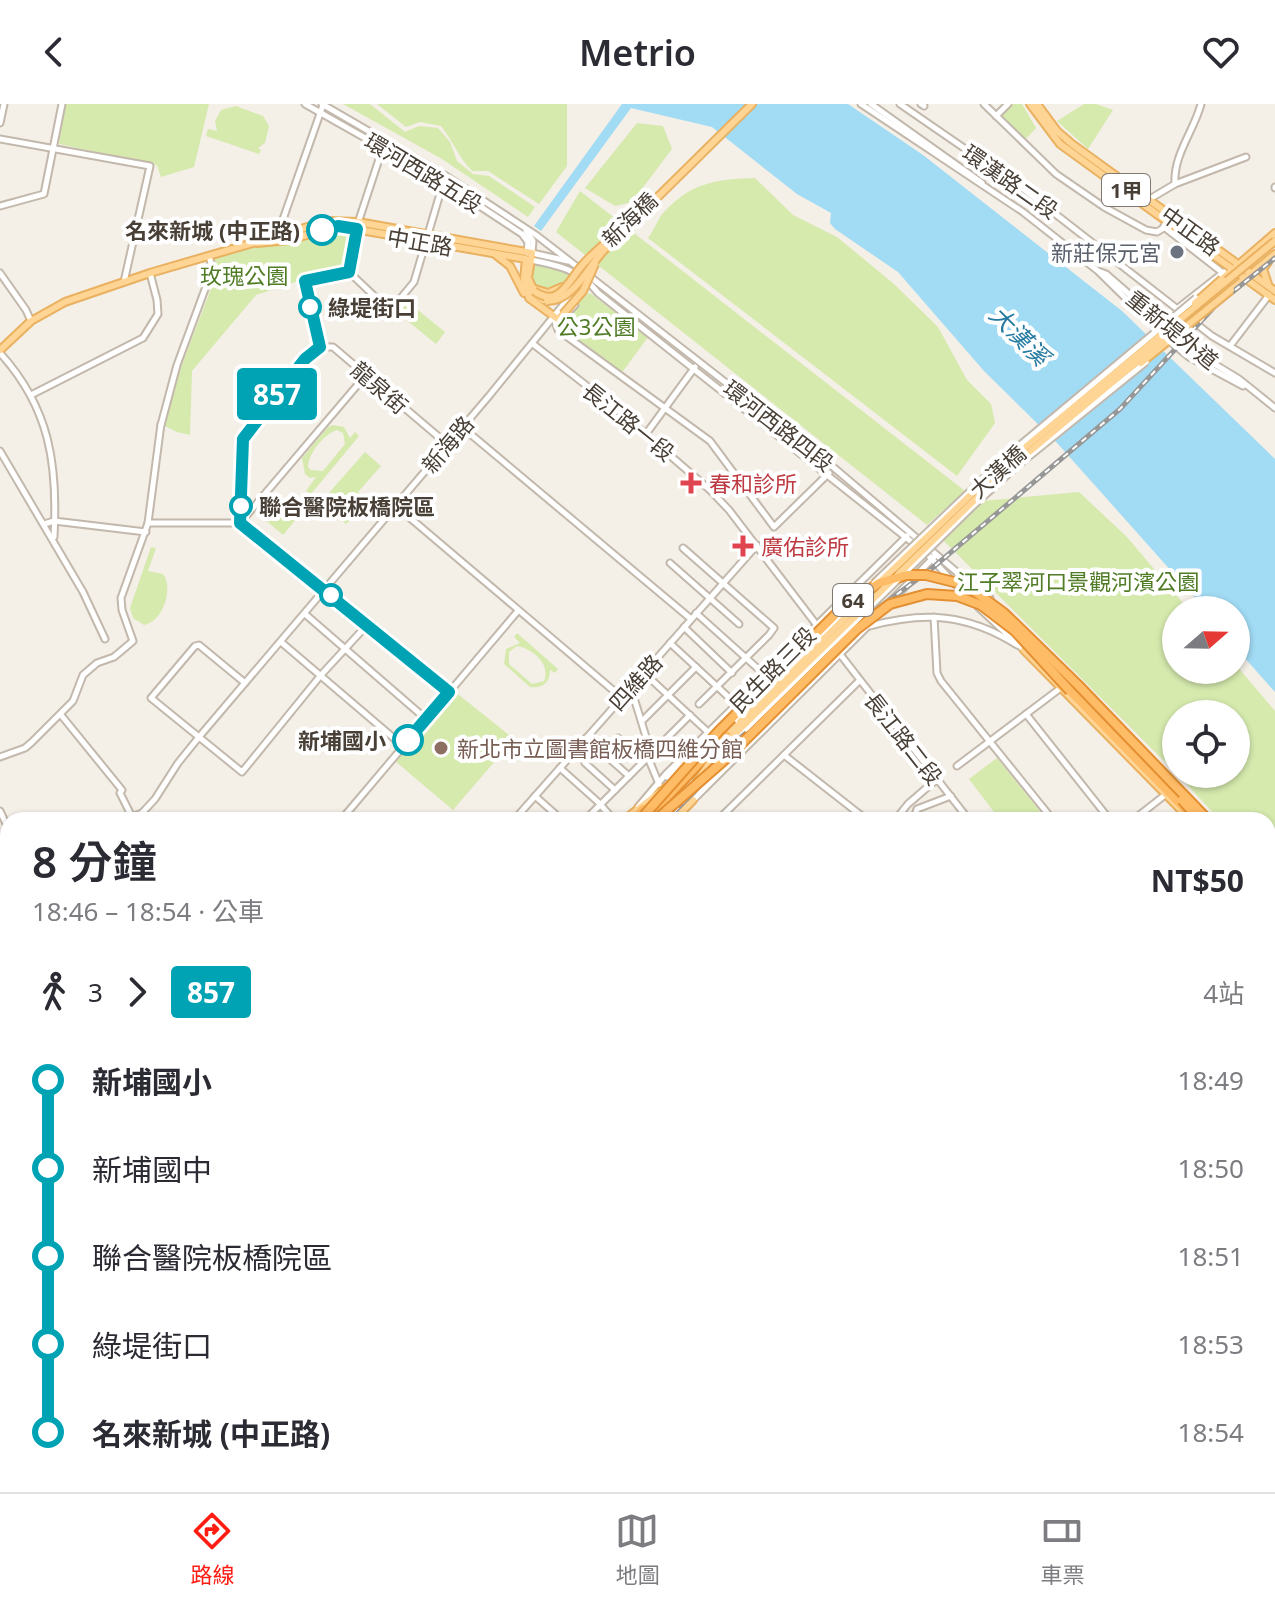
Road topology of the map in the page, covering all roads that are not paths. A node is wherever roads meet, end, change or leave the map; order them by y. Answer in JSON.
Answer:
{"nodes":[{"id":1,"x":4,"y":104,"type":"edge"},
{"id":2,"x":62,"y":104,"type":"edge"},
{"id":3,"x":305,"y":104,"type":"edge"},
{"id":4,"x":322,"y":104,"type":"edge"},
{"id":5,"x":749,"y":104,"type":"edge"},
{"id":6,"x":861,"y":104,"type":"edge"},
{"id":7,"x":871,"y":104,"type":"edge"},
{"id":8,"x":900,"y":104,"type":"edge"},
{"id":9,"x":984,"y":104,"type":"edge"},
{"id":10,"x":1008,"y":104,"type":"edge"},
{"id":11,"x":1030,"y":104,"type":"edge"},
{"id":12,"x":1037,"y":104,"type":"edge"},
{"id":13,"x":1201,"y":104,"type":"edge"},
{"id":14,"x":320,"y":111,"type":"junction"},
{"id":15,"x":996,"y":116,"type":"junction"},
{"id":16,"x":0,"y":123,"type":"edge"},
{"id":17,"x":0,"y":139,"type":"edge"},
{"id":18,"x":384,"y":143,"type":"junction"},
{"id":19,"x":53,"y":147,"type":"junction"},
{"id":20,"x":1246,"y":157,"type":"dead end"},
{"id":21,"x":444,"y":179,"type":"junction"},
{"id":22,"x":1175,"y":184,"type":"junction"},
{"id":23,"x":985,"y":186,"type":"junction"},
{"id":24,"x":1147,"y":202,"type":"junction"},
{"id":25,"x":0,"y":206,"type":"edge"},
{"id":26,"x":1168,"y":221,"type":"junction"},
{"id":27,"x":357,"y":226,"type":"junction"},
{"id":28,"x":523,"y":227,"type":"junction"},
{"id":29,"x":283,"y":237,"type":"junction"},
{"id":30,"x":426,"y":239,"type":"junction"},
{"id":31,"x":1274,"y":239,"type":"edge"},
{"id":32,"x":1260,"y":245,"type":"junction"},
{"id":33,"x":607,"y":247,"type":"junction"},
{"id":34,"x":493,"y":253,"type":"junction"},
{"id":35,"x":209,"y":256,"type":"junction"},
{"id":36,"x":529,"y":256,"type":"junction"},
{"id":37,"x":1274,"y":256,"type":"edge"},
{"id":38,"x":571,"y":262,"type":"junction"},
{"id":39,"x":1235,"y":265,"type":"junction"},
{"id":40,"x":574,"y":271,"type":"junction"},
{"id":41,"x":1098,"y":271,"type":"junction"},
{"id":42,"x":349,"y":272,"type":"dead end"},
{"id":43,"x":0,"y":273,"type":"edge"},
{"id":44,"x":150,"y":273,"type":"junction"},
{"id":45,"x":1248,"y":275,"type":"junction"},
{"id":46,"x":585,"y":276,"type":"junction"},
{"id":47,"x":1220,"y":278,"type":"junction"},
{"id":48,"x":124,"y":282,"type":"junction"},
{"id":49,"x":530,"y":288,"type":"junction"},
{"id":50,"x":598,"y":293,"type":"junction"},
{"id":51,"x":1272,"y":293,"type":"edge"},
{"id":52,"x":529,"y":298,"type":"junction"},
{"id":53,"x":1177,"y":309,"type":"junction"},
{"id":54,"x":559,"y":318,"type":"junction"},
{"id":55,"x":31,"y":321,"type":"junction"},
{"id":56,"x":1195,"y":323,"type":"junction"},
{"id":57,"x":533,"y":344,"type":"junction"},
{"id":58,"x":1230,"y":346,"type":"junction"},
{"id":59,"x":0,"y":351,"type":"edge"},
{"id":60,"x":1136,"y":355,"type":"junction"},
{"id":61,"x":1152,"y":356,"type":"junction"},
{"id":62,"x":698,"y":363,"type":"junction"},
{"id":63,"x":693,"y":369,"type":"junction"},
{"id":64,"x":1275,"y":373,"type":"edge"},
{"id":65,"x":366,"y":375,"type":"junction"},
{"id":66,"x":1248,"y":387,"type":"junction"},
{"id":67,"x":1106,"y":388,"type":"junction"},
{"id":68,"x":31,"y":395,"type":"junction"},
{"id":69,"x":665,"y":407,"type":"junction"},
{"id":70,"x":1275,"y":408,"type":"edge"},
{"id":71,"x":462,"y":426,"type":"junction"},
{"id":72,"x":646,"y":434,"type":"junction"},
{"id":73,"x":447,"y":444,"type":"junction"},
{"id":74,"x":0,"y":451,"type":"edge"},
{"id":75,"x":831,"y":471,"type":"junction"},
{"id":76,"x":396,"y":506,"type":"junction"},
{"id":77,"x":54,"y":521,"type":"junction"},
{"id":78,"x":148,"y":523,"type":"junction"},
{"id":79,"x":240,"y":523,"type":"junction"},
{"id":80,"x":44,"y":524,"type":"junction"},
{"id":81,"x":146,"y":532,"type":"junction"},
{"id":82,"x":908,"y":535,"type":"junction"},
{"id":83,"x":53,"y":540,"type":"junction"},
{"id":84,"x":757,"y":545,"type":"junction"},
{"id":85,"x":683,"y":548,"type":"dead end"},
{"id":86,"x":935,"y":557,"type":"junction"},
{"id":87,"x":670,"y":563,"type":"dead end"},
{"id":88,"x":941,"y":567,"type":"junction"},
{"id":89,"x":968,"y":581,"type":"junction"},
{"id":90,"x":724,"y":582,"type":"junction"},
{"id":91,"x":325,"y":590,"type":"junction"},
{"id":92,"x":710,"y":598,"type":"junction"},
{"id":93,"x":840,"y":602,"type":"junction"},
{"id":94,"x":517,"y":612,"type":"junction"},
{"id":95,"x":696,"y":613,"type":"junction"},
{"id":96,"x":305,"y":614,"type":"junction"},
{"id":97,"x":934,"y":617,"type":"junction"},
{"id":98,"x":691,"y":619,"type":"junction"},
{"id":99,"x":739,"y":624,"type":"dead end"},
{"id":100,"x":367,"y":625,"type":"junction"},
{"id":101,"x":816,"y":625,"type":"junction"},
{"id":102,"x":684,"y":627,"type":"junction"},
{"id":103,"x":864,"y":628,"type":"junction"},
{"id":104,"x":1015,"y":629,"type":"junction"},
{"id":105,"x":105,"y":639,"type":"dead end"},
{"id":106,"x":281,"y":642,"type":"junction"},
{"id":107,"x":670,"y":643,"type":"junction"},
{"id":108,"x":344,"y":648,"type":"junction"},
{"id":109,"x":1024,"y":650,"type":"junction"},
{"id":110,"x":838,"y":653,"type":"junction"},
{"id":111,"x":746,"y":658,"type":"junction"},
{"id":112,"x":696,"y":667,"type":"junction"},
{"id":113,"x":643,"y":672,"type":"junction"},
{"id":114,"x":732,"y":673,"type":"junction"},
{"id":115,"x":321,"y":675,"type":"junction"},
{"id":116,"x":766,"y":676,"type":"junction"},
{"id":117,"x":1071,"y":680,"type":"junction"},
{"id":118,"x":859,"y":681,"type":"junction"},
{"id":119,"x":245,"y":683,"type":"junction"},
{"id":120,"x":631,"y":687,"type":"junction"},
{"id":121,"x":717,"y":687,"type":"junction"},
{"id":122,"x":1061,"y":688,"type":"junction"},
{"id":123,"x":449,"y":692,"type":"junction"},
{"id":124,"x":668,"y":694,"type":"junction"},
{"id":125,"x":621,"y":697,"type":"junction"},
{"id":126,"x":699,"y":704,"type":"dead end"},
{"id":127,"x":737,"y":705,"type":"junction"},
{"id":128,"x":1026,"y":714,"type":"junction"},
{"id":129,"x":61,"y":715,"type":"junction"},
{"id":130,"x":690,"y":715,"type":"junction"},
{"id":131,"x":426,"y":719,"type":"junction"},
{"id":132,"x":641,"y":722,"type":"junction"},
{"id":133,"x":741,"y":724,"type":"junction"},
{"id":134,"x":718,"y":733,"type":"junction"},
{"id":135,"x":199,"y":737,"type":"junction"},
{"id":136,"x":586,"y":738,"type":"junction"},
{"id":137,"x":618,"y":738,"type":"dead end"},
{"id":138,"x":989,"y":741,"type":"junction"},
{"id":139,"x":403,"y":746,"type":"junction"},
{"id":140,"x":721,"y":748,"type":"joint"},
{"id":141,"x":603,"y":753,"type":"junction"},
{"id":142,"x":784,"y":755,"type":"junction"},
{"id":143,"x":649,"y":756,"type":"junction"},
{"id":144,"x":0,"y":757,"type":"edge"},
{"id":145,"x":585,"y":763,"type":"dead end"},
{"id":146,"x":957,"y":766,"type":"dead end"},
{"id":147,"x":559,"y":768,"type":"junction"},
{"id":148,"x":629,"y":776,"type":"junction"},
{"id":149,"x":937,"y":779,"type":"junction"},
{"id":150,"x":658,"y":784,"type":"junction"},
{"id":151,"x":615,"y":790,"type":"junction"},
{"id":152,"x":1168,"y":795,"type":"junction"},
{"id":153,"x":535,"y":796,"type":"junction"},
{"id":154,"x":951,"y":796,"type":"junction"},
{"id":155,"x":693,"y":800,"type":"junction"},
{"id":156,"x":600,"y":805,"type":"junction"},
{"id":157,"x":637,"y":808,"type":"junction"},
{"id":158,"x":130,"y":812,"type":"edge"},
{"id":159,"x":143,"y":812,"type":"edge"},
{"id":160,"x":348,"y":812,"type":"edge"},
{"id":161,"x":521,"y":812,"type":"edge"},
{"id":162,"x":553,"y":812,"type":"edge"},
{"id":163,"x":593,"y":812,"type":"edge"},
{"id":164,"x":607,"y":812,"type":"edge"},
{"id":165,"x":633,"y":812,"type":"edge"},
{"id":166,"x":640,"y":812,"type":"edge"},
{"id":167,"x":658,"y":812,"type":"edge"},
{"id":168,"x":658,"y":812,"type":"edge"},
{"id":169,"x":659,"y":812,"type":"edge"},
{"id":170,"x":660,"y":812,"type":"edge"},
{"id":171,"x":682,"y":812,"type":"edge"},
{"id":172,"x":726,"y":812,"type":"edge"},
{"id":173,"x":856,"y":812,"type":"edge"},
{"id":174,"x":902,"y":812,"type":"edge"},
{"id":175,"x":916,"y":812,"type":"edge"},
{"id":176,"x":963,"y":812,"type":"edge"},
{"id":177,"x":1047,"y":812,"type":"edge"},
{"id":178,"x":1104,"y":812,"type":"edge"},
{"id":179,"x":1144,"y":812,"type":"edge"},
{"id":180,"x":1191,"y":812,"type":"edge"},
{"id":181,"x":1194,"y":812,"type":"edge"},
{"id":182,"x":1195,"y":812,"type":"edge"},
{"id":183,"x":1195,"y":812,"type":"edge"}],
"edges":[{"from":1,"to":16,"type":"street"},
{"from":2,"to":19,"type":"street"},
{"from":3,"to":14,"type":"street","name":"環河西路五段"},
{"from":4,"to":14,"type":"street"},
{"from":4,"to":18,"type":"street","name":"環河西路五段"},
{"from":5,"to":33,"type":"main road","name":"新海橋"},
{"from":5,"to":49,"type":"main road","name":"新海橋","bridge":true},
{"from":6,"to":23,"type":"street","name":"重新堤外道"},
{"from":7,"to":23,"type":"street","name":"重新堤外道"},
{"from":8,"to":53,"type":"street","name":"環漢路二段"},
{"from":9,"to":15,"type":"street"},
{"from":10,"to":15,"type":"street"},
{"from":11,"to":24,"type":"main road","name":"中正路","number":"1甲"},
{"from":12,"to":24,"type":"main road","name":"中正路","number":"1甲"},
{"from":13,"to":22,"type":"street"},
{"from":14,"to":18,"type":"street","name":"環河西路五段"},
{"from":14,"to":29,"type":"street"},
{"from":15,"to":26,"type":"street"},
{"from":17,"to":19,"type":"street"},
{"from":18,"to":21,"type":"street","name":"環河西路五段"},
{"from":18,"to":27,"type":"street"},
{"from":19,"to":25,"type":"street"},
{"from":19,"to":48,"type":"street"},
{"from":20,"to":22,"type":"street"},
{"from":21,"to":28,"type":"street","name":"環河西路五段"},
{"from":21,"to":30,"type":"street"},
{"from":21,"to":36,"type":"street","name":"環河西路五段"},
{"from":22,"to":24,"type":"street"},
{"from":23,"to":41,"type":"street","name":"重新堤外道"},
{"from":24,"to":26,"type":"main road","name":"中正路","number":"1甲"},
{"from":26,"to":39,"type":"main road","name":"中正路","number":"1甲"},
{"from":26,"to":47,"type":"street"},
{"from":27,"to":29,"type":"main road","name":"中正路"},
{"from":27,"to":30,"type":"main road","name":"中正路"},
{"from":28,"to":36,"type":"street"},
{"from":28,"to":38,"type":"street","name":"環河西路五段"},
{"from":29,"to":35,"type":"main road","name":"中正路"},
{"from":30,"to":34,"type":"main road","name":"中正路"},
{"from":30,"to":36,"type":"main road","name":"中正路"},
{"from":30,"to":42,"type":"street"},
{"from":31,"to":32,"type":"main road"},
{"from":31,"to":60,"type":"main road","name":"大漢橋","bridge":true},
{"from":31,"to":67,"type":"main road","name":"大漢橋","bridge":true},
{"from":32,"to":37,"type":"main road"},
{"from":32,"to":39,"type":"main road"},
{"from":33,"to":49,"type":"main road","name":"新海橋","bridge":true},
{"from":33,"to":54,"type":"main road","bridge":true},
{"from":34,"to":36,"type":"main road","name":"中正路"},
{"from":34,"to":52,"type":"main road"},
{"from":35,"to":44,"type":"main road","name":"中正路"},
{"from":35,"to":78,"type":"street"},
{"from":36,"to":38,"type":"street","name":"中正路"},
{"from":36,"to":40,"type":"street","name":"中正路"},
{"from":36,"to":49,"type":"main road"},
{"from":37,"to":45,"type":"main road"},
{"from":37,"to":51,"type":"main road"},
{"from":38,"to":46,"type":"street","name":"環河西路五段"},
{"from":39,"to":45,"type":"main road","name":"中正路","number":"1甲"},
{"from":39,"to":47,"type":"main road"},
{"from":40,"to":46,"type":"street","name":"中正路"},
{"from":40,"to":49,"type":"main road"},
{"from":41,"to":66,"type":"street","name":"重新堤外道"},
{"from":41,"to":66,"type":"street","name":"重新堤外道"},
{"from":43,"to":55,"type":"street"},
{"from":44,"to":48,"type":"main road","name":"中正路"},
{"from":44,"to":68,"type":"street"},
{"from":45,"to":51,"type":"main road","name":"中正路","number":"1甲"},
{"from":45,"to":56,"type":"street"},
{"from":45,"to":61,"type":"main road","bridge":true},
{"from":46,"to":50,"type":"street","name":"環河西路四段"},
{"from":46,"to":54,"type":"street","name":"新海路"},
{"from":46,"to":62,"type":"street","name":"環河西路四段"},
{"from":47,"to":53,"type":"street"},
{"from":47,"to":60,"type":"main road","bridge":true},
{"from":47,"to":133,"type":"street","bridge":true},
{"from":48,"to":55,"type":"main road","name":"中正路"},
{"from":49,"to":52,"type":"main road"},
{"from":50,"to":54,"type":"street"},
{"from":50,"to":63,"type":"street","name":"環河西路四段"},
{"from":51,"to":58,"type":"street"},
{"from":52,"to":54,"type":"main road"},
{"from":53,"to":56,"type":"street","name":"環漢路二段"},
{"from":54,"to":57,"type":"street","name":"新海路"},
{"from":54,"to":69,"type":"street"},
{"from":55,"to":59,"type":"main road","name":"中正路"},
{"from":56,"to":58,"type":"street","name":"環漢路二段"},
{"from":57,"to":71,"type":"street","name":"新海路"},
{"from":57,"to":72,"type":"street","name":"長江路一段"},
{"from":58,"to":64,"type":"street","name":"環漢路二段"},
{"from":59,"to":68,"type":"street"},
{"from":60,"to":133,"type":"main road","name":"大漢橋","bridge":true},
{"from":61,"to":67,"type":"main road","bridge":true},
{"from":61,"to":133,"type":"street","bridge":true},
{"from":62,"to":63,"type":"street"},
{"from":62,"to":75,"type":"street","name":"環河西路四段"},
{"from":63,"to":69,"type":"street"},
{"from":63,"to":75,"type":"street","name":"環河西路四段"},
{"from":65,"to":73,"type":"street","name":"龍泉街"},
{"from":65,"to":79,"type":"street"},
{"from":65,"to":79,"type":"street","name":"龍泉街"},
{"from":66,"to":70,"type":"street","name":"重新堤外道"},
{"from":67,"to":133,"type":"main road","name":"大漢橋","bridge":true},
{"from":68,"to":77,"type":"street"},
{"from":69,"to":72,"type":"street"},
{"from":69,"to":75,"type":"street"},
{"from":71,"to":73,"type":"street","name":"新海路"},
{"from":71,"to":98,"type":"street"},
{"from":72,"to":84,"type":"street","name":"長江路一段"},
{"from":73,"to":76,"type":"street","name":"新海路"},
{"from":74,"to":80,"type":"street"},
{"from":75,"to":82,"type":"street","name":"環河西路四段"},
{"from":76,"to":91,"type":"street","name":"新海路"},
{"from":76,"to":94,"type":"street"},
{"from":77,"to":80,"type":"street"},
{"from":77,"to":81,"type":"street"},
{"from":77,"to":83,"type":"street"},
{"from":78,"to":79,"type":"street"},
{"from":78,"to":81,"type":"street"},
{"from":79,"to":91,"type":"street"},
{"from":80,"to":83,"type":"street"},
{"from":81,"to":129,"type":"street"},
{"from":82,"to":86,"type":"street","name":"環河西路四段"},
{"from":82,"to":93,"type":"street","name":"民生路三段"},
{"from":83,"to":105,"type":"street"},
{"from":84,"to":90,"type":"street","name":"四維路"},
{"from":84,"to":101,"type":"street","name":"長江路一段"},
{"from":85,"to":90,"type":"street"},
{"from":86,"to":88,"type":"street","name":"環河西路四段"},
{"from":86,"to":89,"type":"street","name":"環河西路四段"},
{"from":86,"to":103,"type":"street","name":"民生路三段"},
{"from":87,"to":92,"type":"street"},
{"from":88,"to":104,"type":"street","name":"環河西路四段"},
{"from":88,"to":109,"type":"street","name":"環河西路四段"},
{"from":89,"to":104,"type":"street","name":"環河西路四段"},
{"from":89,"to":117,"type":"street","name":"環河西路四段"},
{"from":90,"to":92,"type":"street","name":"四維路"},
{"from":90,"to":111,"type":"street"},
{"from":91,"to":96,"type":"street","name":"新海路"},
{"from":91,"to":100,"type":"street"},
{"from":92,"to":95,"type":"street","name":"四維路"},
{"from":92,"to":99,"type":"street"},
{"from":93,"to":101,"type":"street","name":"民生路三段"},
{"from":93,"to":103,"type":"street"},
{"from":94,"to":123,"type":"street"},
{"from":94,"to":125,"type":"street"},
{"from":95,"to":98,"type":"street","name":"四維路"},
{"from":95,"to":111,"type":"street"},
{"from":96,"to":106,"type":"street","name":"新海路"},
{"from":96,"to":108,"type":"street"},
{"from":97,"to":103,"type":"street"},
{"from":97,"to":109,"type":"street"},
{"from":97,"to":138,"type":"street"},
{"from":98,"to":102,"type":"street","name":"四維路"},
{"from":100,"to":108,"type":"street"},
{"from":100,"to":123,"type":"street"},
{"from":101,"to":110,"type":"street","name":"長江路一段"},
{"from":101,"to":116,"type":"street","name":"民生路三段"},
{"from":102,"to":107,"type":"street","name":"四維路"},
{"from":102,"to":114,"type":"street"},
{"from":103,"to":110,"type":"street","name":"民生路三段"},
{"from":104,"to":117,"type":"main road","name":"環河西路四段"},
{"from":104,"to":152,"type":"highway","bridge":true},
{"from":104,"to":170,"type":"highway","number":"64","bridge":true},
{"from":104,"to":181,"type":"highway","number":"64","bridge":true},
{"from":106,"to":115,"type":"street"},
{"from":106,"to":119,"type":"street","name":"新海路"},
{"from":107,"to":112,"type":"street"},
{"from":107,"to":113,"type":"street","name":"四維路"},
{"from":108,"to":115,"type":"street"},
{"from":108,"to":131,"type":"street"},
{"from":109,"to":122,"type":"main road","name":"環河西路四段"},
{"from":110,"to":118,"type":"street","name":"長江路二段"},
{"from":110,"to":155,"type":"street","name":"民生路三段"},
{"from":111,"to":114,"type":"street"},
{"from":111,"to":116,"type":"street"},
{"from":112,"to":121,"type":"street"},
{"from":112,"to":124,"type":"street"},
{"from":113,"to":120,"type":"street","name":"四維路"},
{"from":113,"to":124,"type":"street"},
{"from":114,"to":121,"type":"street"},
{"from":115,"to":135,"type":"street"},
{"from":115,"to":139,"type":"street"},
{"from":116,"to":127,"type":"street","name":"民生路三段"},
{"from":117,"to":122,"type":"street"},
{"from":117,"to":182,"type":"main road","name":"環河西路四段"},
{"from":118,"to":142,"type":"street"},
{"from":118,"to":149,"type":"street","name":"長江路二段"},
{"from":119,"to":135,"type":"street","name":"新海路"},
{"from":119,"to":135,"type":"street"},
{"from":120,"to":125,"type":"street","name":"四維路"},
{"from":120,"to":132,"type":"street"},
{"from":121,"to":126,"type":"street"},
{"from":121,"to":127,"type":"street"},
{"from":122,"to":128,"type":"street"},
{"from":122,"to":152,"type":"main road","name":"環河西路四段"},
{"from":123,"to":131,"type":"street"},
{"from":124,"to":130,"type":"street"},
{"from":124,"to":132,"type":"street"},
{"from":125,"to":136,"type":"street","name":"四維路"},
{"from":127,"to":134,"type":"street","name":"民生路三段"},
{"from":128,"to":138,"type":"street"},
{"from":128,"to":178,"type":"street"},
{"from":129,"to":144,"type":"street"},
{"from":129,"to":158,"type":"street"},
{"from":130,"to":134,"type":"street"},
{"from":130,"to":143,"type":"street"},
{"from":131,"to":139,"type":"street"},
{"from":132,"to":143,"type":"street"},
{"from":133,"to":134,"type":"main road","name":"民生路三段"},
{"from":133,"to":140,"type":"main road","name":"民生路三段"},
{"from":133,"to":150,"type":"street"},
{"from":133,"to":155,"type":"street"},
{"from":134,"to":150,"type":"street","name":"民生路三段"},
{"from":134,"to":157,"type":"main road","name":"民生路三段"},
{"from":134,"to":166,"type":"highway","bridge":true},
{"from":134,"to":167,"type":"highway","number":"64","bridge":true},
{"from":134,"to":168,"type":"highway"},
{"from":134,"to":183,"type":"highway","number":"64","bridge":true},
{"from":135,"to":159,"type":"street","name":"新海路"},
{"from":136,"to":141,"type":"street"},
{"from":136,"to":147,"type":"street","name":"四維路"},
{"from":137,"to":141,"type":"street"},
{"from":138,"to":146,"type":"street"},
{"from":138,"to":177,"type":"street"},
{"from":139,"to":160,"type":"street"},
{"from":140,"to":169,"type":"highway"},
{"from":141,"to":148,"type":"street"},
{"from":142,"to":172,"type":"street"},
{"from":142,"to":173,"type":"street"},
{"from":143,"to":148,"type":"street"},
{"from":143,"to":150,"type":"street"},
{"from":145,"to":151,"type":"street"},
{"from":147,"to":153,"type":"street","name":"四維路"},
{"from":147,"to":156,"type":"street"},
{"from":148,"to":151,"type":"street"},
{"from":149,"to":154,"type":"street","name":"長江路二段"},
{"from":149,"to":174,"type":"street"},
{"from":150,"to":157,"type":"street","name":"民生路三段"},
{"from":151,"to":156,"type":"street"},
{"from":152,"to":179,"type":"street"},
{"from":152,"to":180,"type":"highway"},
{"from":153,"to":161,"type":"street","name":"四維路"},
{"from":153,"to":162,"type":"street"},
{"from":154,"to":175,"type":"street"},
{"from":154,"to":176,"type":"street","name":"長江路二段"},
{"from":155,"to":171,"type":"main road","name":"民生路三段"},
{"from":156,"to":163,"type":"street"},
{"from":156,"to":164,"type":"street"},
{"from":157,"to":165,"type":"main road","name":"民生路三段"}]}
